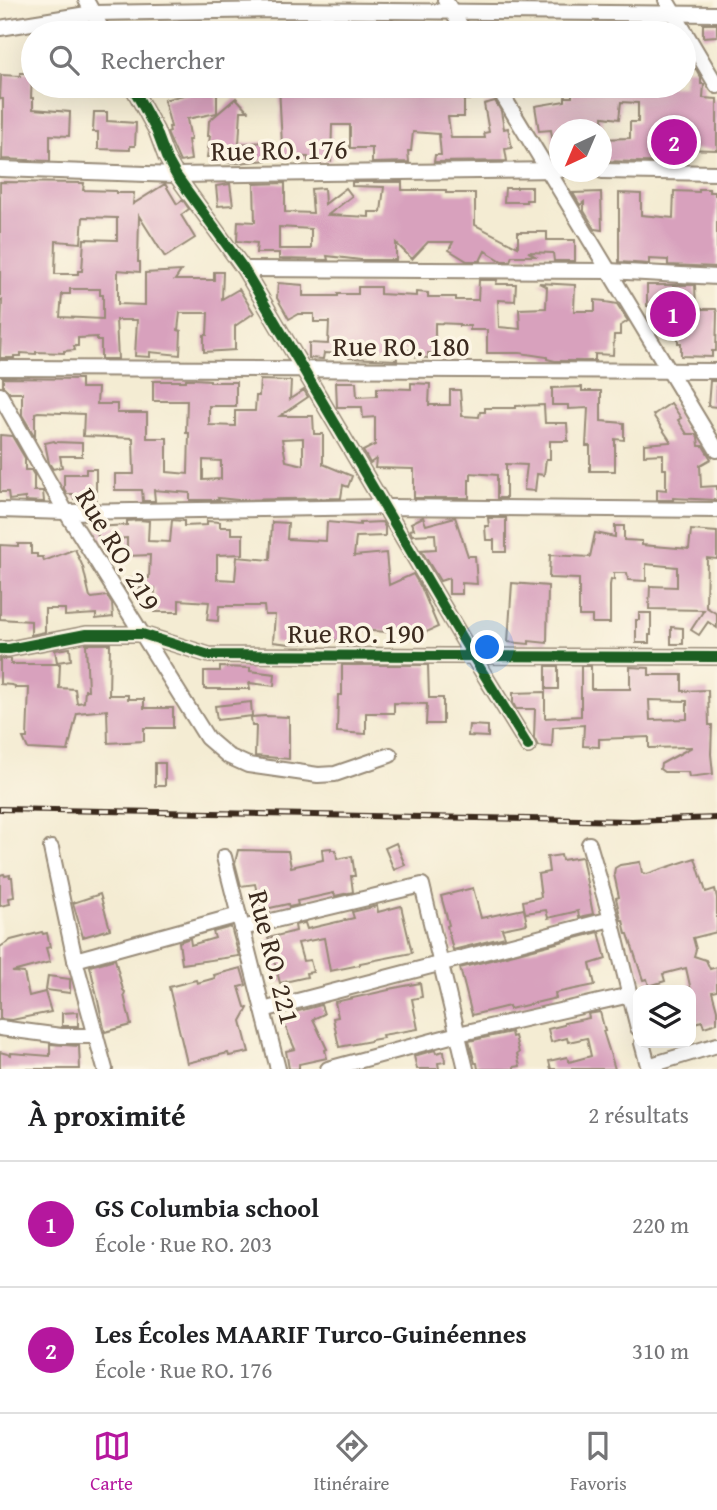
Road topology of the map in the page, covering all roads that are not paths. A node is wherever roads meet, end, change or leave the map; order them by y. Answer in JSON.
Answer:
{"nodes":[{"id":1,"x":279,"y":5,"type":"edge"},
{"id":2,"x":449,"y":6,"type":"edge"},
{"id":3,"x":90,"y":7,"type":"edge"},
{"id":4,"x":669,"y":7,"type":"edge"},
{"id":5,"x":717,"y":14,"type":"edge"},
{"id":6,"x":30,"y":21,"type":"edge"},
{"id":7,"x":458,"y":21,"type":"edge"},
{"id":8,"x":21,"y":23,"type":"edge"},
{"id":9,"x":0,"y":28,"type":"edge"},
{"id":10,"x":696,"y":51,"type":"edge"},
{"id":11,"x":717,"y":86,"type":"edge"},
{"id":12,"x":139,"y":98,"type":"edge"},
{"id":13,"x":505,"y":98,"type":"edge"},
{"id":14,"x":549,"y":163,"type":"edge"},
{"id":15,"x":0,"y":169,"type":"edge"},
{"id":16,"x":549,"y":170,"type":"edge"},
{"id":17,"x":612,"y":171,"type":"edge"},
{"id":18,"x":717,"y":173,"type":"edge"},
{"id":19,"x":176,"y":175,"type":"junction"},
{"id":20,"x":560,"y":182,"type":"edge"},
{"id":21,"x":244,"y":269,"type":"junction"},
{"id":22,"x":608,"y":271,"type":"junction"},
{"id":23,"x":717,"y":277,"type":"edge"},
{"id":24,"x":0,"y":368,"type":"edge"},
{"id":25,"x":303,"y":369,"type":"junction"},
{"id":26,"x":669,"y":371,"type":"junction"},
{"id":27,"x":717,"y":371,"type":"edge"},
{"id":28,"x":0,"y":395,"type":"edge"},
{"id":29,"x":717,"y":450,"type":"edge"},
{"id":30,"x":384,"y":507,"type":"junction"},
{"id":31,"x":0,"y":510,"type":"edge"},
{"id":32,"x":717,"y":510,"type":"edge"},
{"id":33,"x":66,"y":512,"type":"junction"},
{"id":34,"x":142,"y":634,"type":"junction"},
{"id":35,"x":0,"y":649,"type":"edge"},
{"id":36,"x":472,"y":655,"type":"junction"},
{"id":37,"x":717,"y":657,"type":"edge"},
{"id":38,"x":528,"y":746,"type":"dead end"},
{"id":39,"x":390,"y":755,"type":"dead end"},
{"id":40,"x":589,"y":844,"type":"dead end"},
{"id":41,"x":51,"y":848,"type":"dead end"},
{"id":42,"x":224,"y":857,"type":"dead end"},
{"id":43,"x":611,"y":919,"type":"junction"},
{"id":44,"x":241,"y":922,"type":"junction"},
{"id":45,"x":75,"y":960,"type":"junction"},
{"id":46,"x":442,"y":963,"type":"junction"},
{"id":47,"x":630,"y":995,"type":"junction"},
{"id":48,"x":633,"y":1007,"type":"edge"},
{"id":49,"x":263,"y":1010,"type":"junction"},
{"id":50,"x":0,"y":1028,"type":"edge"},
{"id":51,"x":458,"y":1034,"type":"junction"},
{"id":52,"x":96,"y":1036,"type":"junction"},
{"id":53,"x":717,"y":1045,"type":"edge"},
{"id":54,"x":643,"y":1048,"type":"edge"},
{"id":55,"x":274,"y":1068,"type":"edge"},
{"id":56,"x":648,"y":1068,"type":"edge"},
{"id":57,"x":105,"y":1069,"type":"edge"},
{"id":58,"x":328,"y":1069,"type":"edge"},
{"id":59,"x":466,"y":1069,"type":"edge"}],
"edges":[{"from":1,"to":2,"type":"street"},
{"from":1,"to":3,"type":"street"},
{"from":2,"to":4,"type":"street"},
{"from":2,"to":7,"type":"street"},
{"from":3,"to":6,"type":"street"},
{"from":4,"to":5,"type":"street"},
{"from":8,"to":9,"type":"street"},
{"from":10,"to":11,"type":"street"},
{"from":12,"to":19,"type":"street"},
{"from":13,"to":14,"type":"street"},
{"from":15,"to":19,"type":"street","name":"Rue RO. 176"},
{"from":16,"to":19,"type":"street","name":"Rue RO. 176"},
{"from":17,"to":18,"type":"street"},
{"from":19,"to":21,"type":"street"},
{"from":20,"to":22,"type":"street"},
{"from":21,"to":22,"type":"street"},
{"from":21,"to":25,"type":"street"},
{"from":22,"to":23,"type":"street"},
{"from":22,"to":26,"type":"street"},
{"from":24,"to":25,"type":"street","name":"Rue RO. 180"},
{"from":25,"to":26,"type":"street","name":"Rue RO. 180"},
{"from":25,"to":30,"type":"street"},
{"from":26,"to":27,"type":"street","name":"Rue RO. 180"},
{"from":26,"to":29,"type":"street"},
{"from":28,"to":33,"type":"street","name":"Rue RO. 219"},
{"from":30,"to":32,"type":"street"},
{"from":30,"to":33,"type":"street"},
{"from":30,"to":36,"type":"street"},
{"from":31,"to":33,"type":"street"},
{"from":33,"to":34,"type":"street","name":"Rue RO. 219"},
{"from":34,"to":35,"type":"street","name":"Rue RO. 190"},
{"from":34,"to":36,"type":"street","name":"Rue RO. 190"},
{"from":34,"to":39,"type":"street","name":"Rue RO. 219"},
{"from":36,"to":37,"type":"street","name":"Rue RO. 190"},
{"from":36,"to":38,"type":"street"},
{"from":40,"to":43,"type":"street"},
{"from":41,"to":45,"type":"street"},
{"from":42,"to":44,"type":"street","name":"Rue RO. 221"},
{"from":43,"to":46,"type":"street"},
{"from":43,"to":47,"type":"street"},
{"from":44,"to":45,"type":"street"},
{"from":44,"to":46,"type":"street"},
{"from":44,"to":49,"type":"street","name":"Rue RO. 221"},
{"from":45,"to":52,"type":"street"},
{"from":46,"to":49,"type":"street"},
{"from":46,"to":51,"type":"street"},
{"from":47,"to":48,"type":"street"},
{"from":47,"to":51,"type":"street"},
{"from":49,"to":55,"type":"street","name":"Rue RO. 221"},
{"from":50,"to":52,"type":"street"},
{"from":51,"to":58,"type":"street"},
{"from":51,"to":59,"type":"street"},
{"from":52,"to":57,"type":"street"},
{"from":53,"to":56,"type":"street"},
{"from":54,"to":56,"type":"street"}]}
